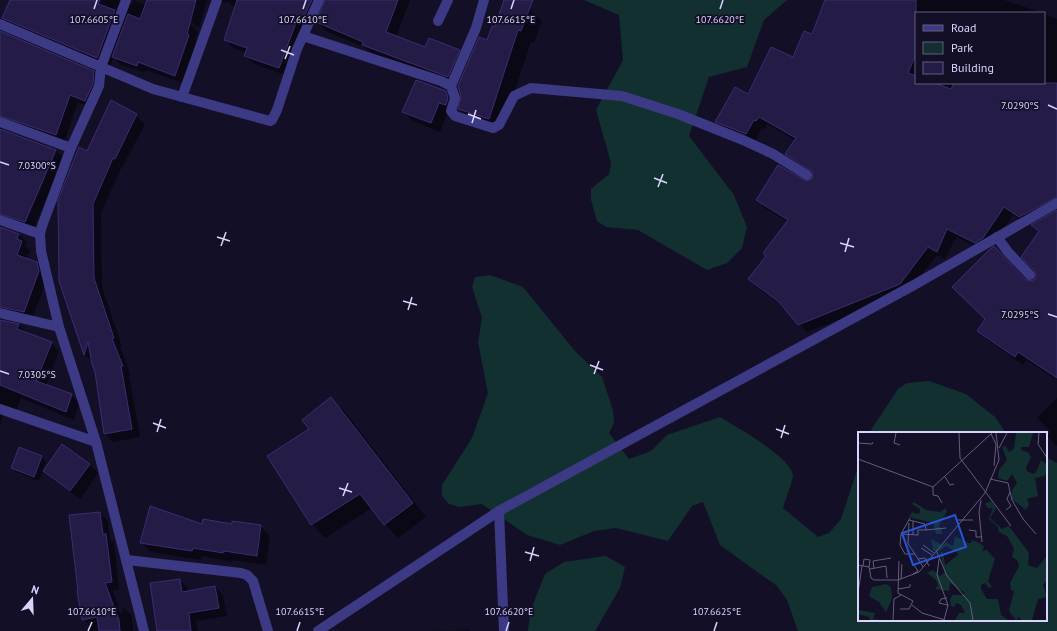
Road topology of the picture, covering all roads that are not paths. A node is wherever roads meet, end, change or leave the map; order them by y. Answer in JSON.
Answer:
{"nodes":[{"id":1,"x":126,"y":0,"type":"edge"},
{"id":2,"x":216,"y":0,"type":"edge"},
{"id":3,"x":318,"y":0,"type":"edge"},
{"id":4,"x":448,"y":0,"type":"edge"},
{"id":5,"x":484,"y":0,"type":"edge"},
{"id":6,"x":438,"y":21,"type":"dead end"},
{"id":7,"x":0,"y":24,"type":"edge"},
{"id":8,"x":303,"y":36,"type":"junction"},
{"id":9,"x":101,"y":67,"type":"junction"},
{"id":10,"x":451,"y":86,"type":"junction"},
{"id":11,"x":182,"y":97,"type":"junction"},
{"id":12,"x":0,"y":122,"type":"edge"},
{"id":13,"x":71,"y":148,"type":"junction"},
{"id":14,"x":808,"y":175,"type":"dead end"},
{"id":15,"x":1057,"y":203,"type":"edge"},
{"id":16,"x":0,"y":220,"type":"edge"},
{"id":17,"x":40,"y":234,"type":"junction"},
{"id":18,"x":997,"y":237,"type":"junction"},
{"id":19,"x":1030,"y":275,"type":"dead end"},
{"id":20,"x":0,"y":313,"type":"edge"},
{"id":21,"x":59,"y":327,"type":"junction"},
{"id":22,"x":0,"y":409,"type":"edge"},
{"id":23,"x":96,"y":442,"type":"junction"},
{"id":24,"x":499,"y":510,"type":"junction"},
{"id":25,"x":126,"y":560,"type":"junction"},
{"id":26,"x":144,"y":631,"type":"edge"},
{"id":27,"x":268,"y":631,"type":"edge"},
{"id":28,"x":318,"y":631,"type":"edge"},
{"id":29,"x":504,"y":631,"type":"edge"}],
"edges":[{"from":1,"to":9,"type":"street"},
{"from":2,"to":11,"type":"street"},
{"from":3,"to":8,"type":"street"},
{"from":4,"to":6,"type":"street"},
{"from":5,"to":10,"type":"street"},
{"from":7,"to":9,"type":"street"},
{"from":8,"to":10,"type":"street"},
{"from":8,"to":11,"type":"street"},
{"from":9,"to":11,"type":"street"},
{"from":9,"to":13,"type":"street"},
{"from":10,"to":14,"type":"street"},
{"from":12,"to":13,"type":"street"},
{"from":13,"to":17,"type":"street"},
{"from":15,"to":18,"type":"street"},
{"from":16,"to":17,"type":"street"},
{"from":17,"to":21,"type":"street"},
{"from":18,"to":19,"type":"street"},
{"from":18,"to":24,"type":"street"},
{"from":20,"to":21,"type":"street"},
{"from":21,"to":23,"type":"street"},
{"from":22,"to":23,"type":"street"},
{"from":23,"to":25,"type":"street"},
{"from":24,"to":28,"type":"street"},
{"from":24,"to":29,"type":"street"},
{"from":25,"to":26,"type":"street"},
{"from":25,"to":27,"type":"street"}]}
